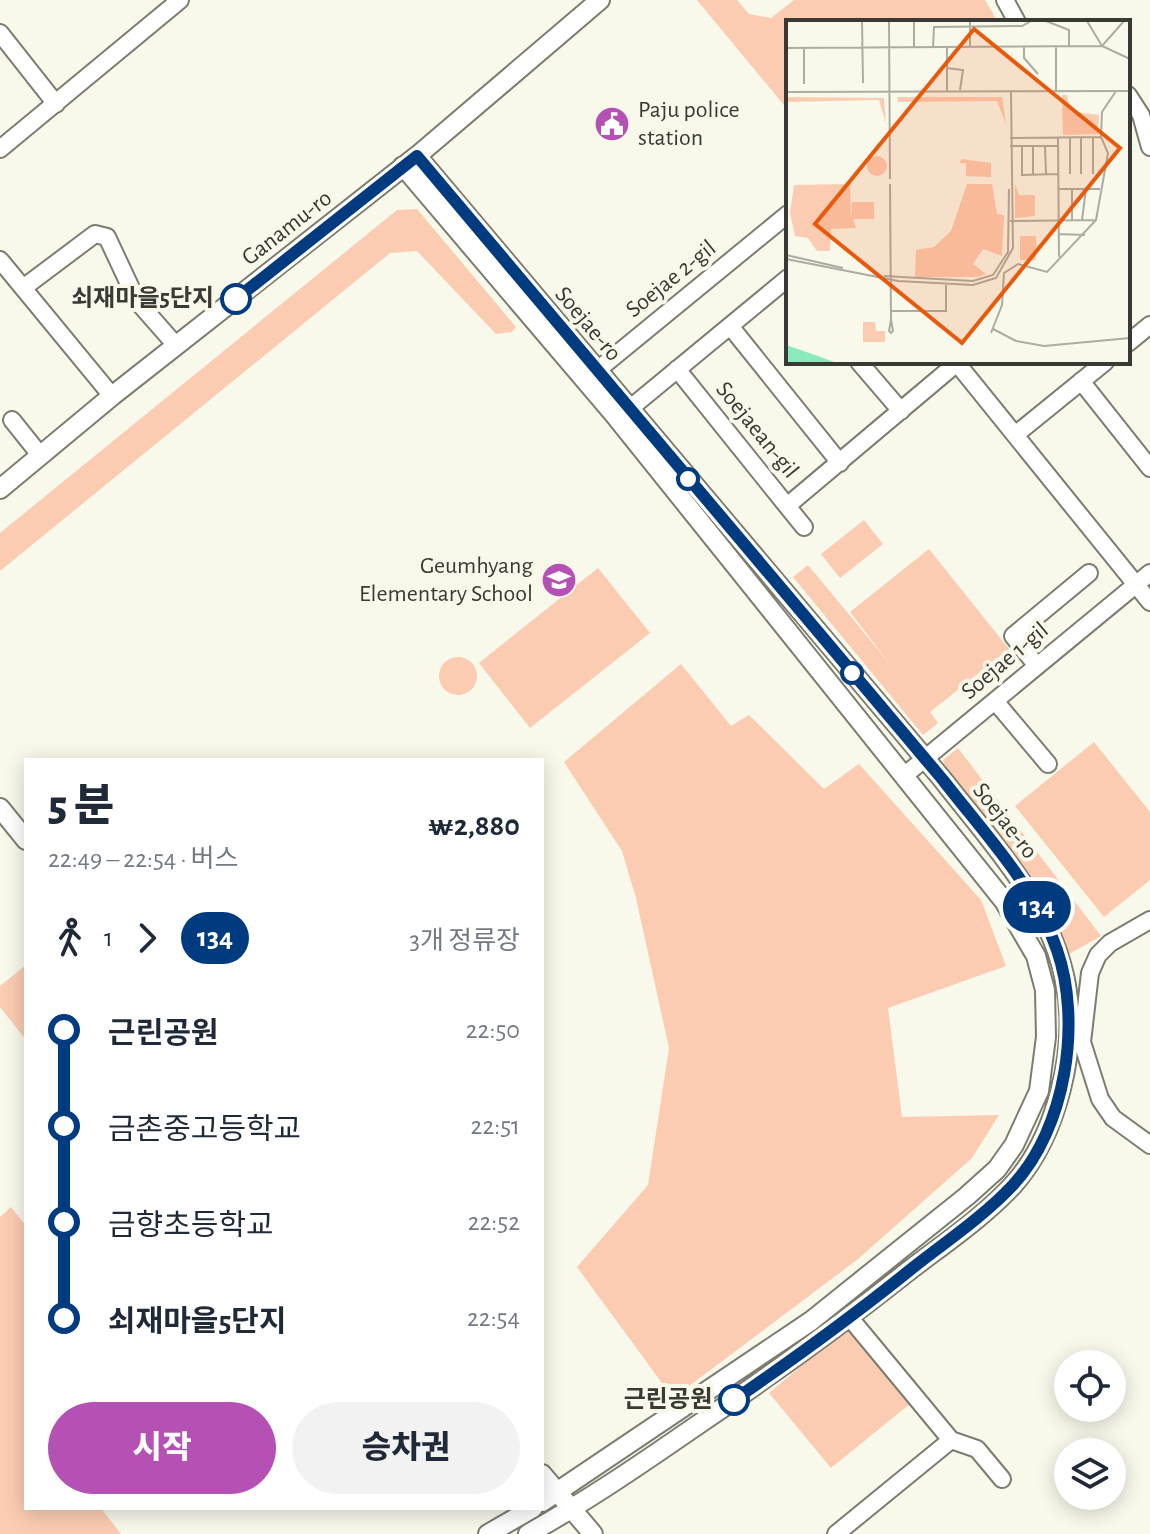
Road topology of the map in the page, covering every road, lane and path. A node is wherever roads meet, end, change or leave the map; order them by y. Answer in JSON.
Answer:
{"nodes":[{"id":1,"x":180,"y":0,"type":"edge"},
{"id":2,"x":600,"y":0,"type":"edge"},
{"id":3,"x":1005,"y":0,"type":"edge"},
{"id":4,"x":1016,"y":20,"type":"edge"},
{"id":5,"x":0,"y":33,"type":"edge"},
{"id":6,"x":1130,"y":98,"type":"edge"},
{"id":7,"x":56,"y":104,"type":"junction"},
{"id":8,"x":1150,"y":147,"type":"edge"},
{"id":9,"x":0,"y":149,"type":"edge"},
{"id":10,"x":410,"y":161,"type":"junction"},
{"id":11,"x":786,"y":216,"type":"edge"},
{"id":12,"x":0,"y":260,"type":"edge"},
{"id":13,"x":786,"y":280,"type":"edge"},
{"id":14,"x":23,"y":288,"type":"junction"},
{"id":15,"x":1150,"y":325,"type":"edge"},
{"id":16,"x":730,"y":326,"type":"junction"},
{"id":17,"x":1130,"y":341,"type":"edge"},
{"id":18,"x":173,"y":342,"type":"dead end"},
{"id":19,"x":861,"y":364,"type":"edge"},
{"id":20,"x":956,"y":364,"type":"edge"},
{"id":21,"x":958,"y":364,"type":"edge"},
{"id":22,"x":1102,"y":364,"type":"edge"},
{"id":23,"x":677,"y":369,"type":"junction"},
{"id":24,"x":591,"y":376,"type":"junction"},
{"id":25,"x":1081,"y":381,"type":"junction"},
{"id":26,"x":112,"y":396,"type":"junction"},
{"id":27,"x":901,"y":411,"type":"junction"},
{"id":28,"x":623,"y":414,"type":"junction"},
{"id":29,"x":12,"y":420,"type":"dead end"},
{"id":30,"x":1015,"y":435,"type":"junction"},
{"id":31,"x":40,"y":455,"type":"junction"},
{"id":32,"x":840,"y":463,"type":"junction"},
{"id":33,"x":1150,"y":468,"type":"edge"},
{"id":34,"x":0,"y":489,"type":"edge"},
{"id":35,"x":787,"y":506,"type":"junction"},
{"id":36,"x":804,"y":527,"type":"dead end"},
{"id":37,"x":1089,"y":573,"type":"dead end"},
{"id":38,"x":1150,"y":573,"type":"edge"},
{"id":39,"x":1136,"y":585,"type":"junction"},
{"id":40,"x":1150,"y":602,"type":"edge"},
{"id":41,"x":1037,"y":666,"type":"junction"},
{"id":42,"x":995,"y":701,"type":"junction"},
{"id":43,"x":925,"y":759,"type":"junction"},
{"id":44,"x":1048,"y":764,"type":"dead end"},
{"id":45,"x":905,"y":775,"type":"junction"},
{"id":46,"x":0,"y":808,"type":"edge"},
{"id":47,"x":24,"y":838,"type":"edge"},
{"id":48,"x":1150,"y":920,"type":"edge"},
{"id":49,"x":1150,"y":1145,"type":"edge"},
{"id":50,"x":850,"y":1318,"type":"junction"},
{"id":51,"x":951,"y":1440,"type":"junction"},
{"id":52,"x":1002,"y":1479,"type":"dead end"},
{"id":53,"x":550,"y":1498,"type":"edge"},
{"id":54,"x":572,"y":1509,"type":"junction"},
{"id":55,"x":530,"y":1510,"type":"edge"},
{"id":56,"x":488,"y":1534,"type":"edge"},
{"id":57,"x":528,"y":1534,"type":"edge"},
{"id":58,"x":593,"y":1534,"type":"edge"},
{"id":59,"x":836,"y":1534,"type":"edge"}],
"edges":[{"from":1,"to":7,"type":"street"},
{"from":2,"to":10,"type":"street","name":"Ganamu-ro"},
{"from":3,"to":4,"type":"street"},
{"from":5,"to":7,"type":"street"},
{"from":6,"to":8,"type":"street"},
{"from":7,"to":9,"type":"street"},
{"from":10,"to":24,"type":"street"},
{"from":10,"to":26,"type":"street","name":"Ganamu-ro"},
{"from":11,"to":24,"type":"street","name":"Soejae 2-gil"},
{"from":12,"to":14,"type":"street"},
{"from":13,"to":16,"type":"street"},
{"from":14,"to":18,"type":"street"},
{"from":14,"to":26,"type":"street"},
{"from":15,"to":17,"type":"street"},
{"from":16,"to":23,"type":"street"},
{"from":16,"to":32,"type":"street","name":"Soejaean-gil"},
{"from":19,"to":27,"type":"street"},
{"from":20,"to":27,"type":"street","name":"Soejaean-gil"},
{"from":21,"to":30,"type":"street"},
{"from":22,"to":25,"type":"street"},
{"from":23,"to":28,"type":"street"},
{"from":23,"to":35,"type":"street","name":"Soejaean-gil"},
{"from":24,"to":28,"type":"street"},
{"from":25,"to":30,"type":"street"},
{"from":25,"to":33,"type":"street"},
{"from":26,"to":31,"type":"street","name":"Ganamu-ro"},
{"from":27,"to":32,"type":"street","name":"Soejaean-gil"},
{"from":28,"to":43,"type":"street","name":"Soejae-ro"},
{"from":28,"to":45,"type":"street"},
{"from":29,"to":31,"type":"street"},
{"from":30,"to":39,"type":"street"},
{"from":31,"to":34,"type":"street","name":"Ganamu-ro"},
{"from":32,"to":35,"type":"street","name":"Soejaean-gil"},
{"from":35,"to":36,"type":"street"},
{"from":37,"to":41,"type":"street"},
{"from":38,"to":39,"type":"street","name":"Soejae 1-gil"},
{"from":39,"to":40,"type":"street"},
{"from":39,"to":41,"type":"street","name":"Soejae 1-gil"},
{"from":41,"to":42,"type":"street","name":"Soejae 1-gil"},
{"from":42,"to":43,"type":"street","name":"Soejae 1-gil"},
{"from":42,"to":44,"type":"street"},
{"from":43,"to":45,"type":"street","name":"Soejae 1-gil"},
{"from":43,"to":50,"type":"street","name":"Soejae-ro"},
{"from":45,"to":53,"type":"street"},
{"from":46,"to":47,"type":"street"},
{"from":48,"to":49,"type":"street"},
{"from":50,"to":51,"type":"street"},
{"from":50,"to":54,"type":"street","name":"Soejae-ro"},
{"from":51,"to":52,"type":"street"},
{"from":51,"to":59,"type":"street"},
{"from":53,"to":54,"type":"street"},
{"from":54,"to":57,"type":"street","name":"Soejae-ro"},
{"from":54,"to":58,"type":"street"},
{"from":55,"to":56,"type":"street"}]}
